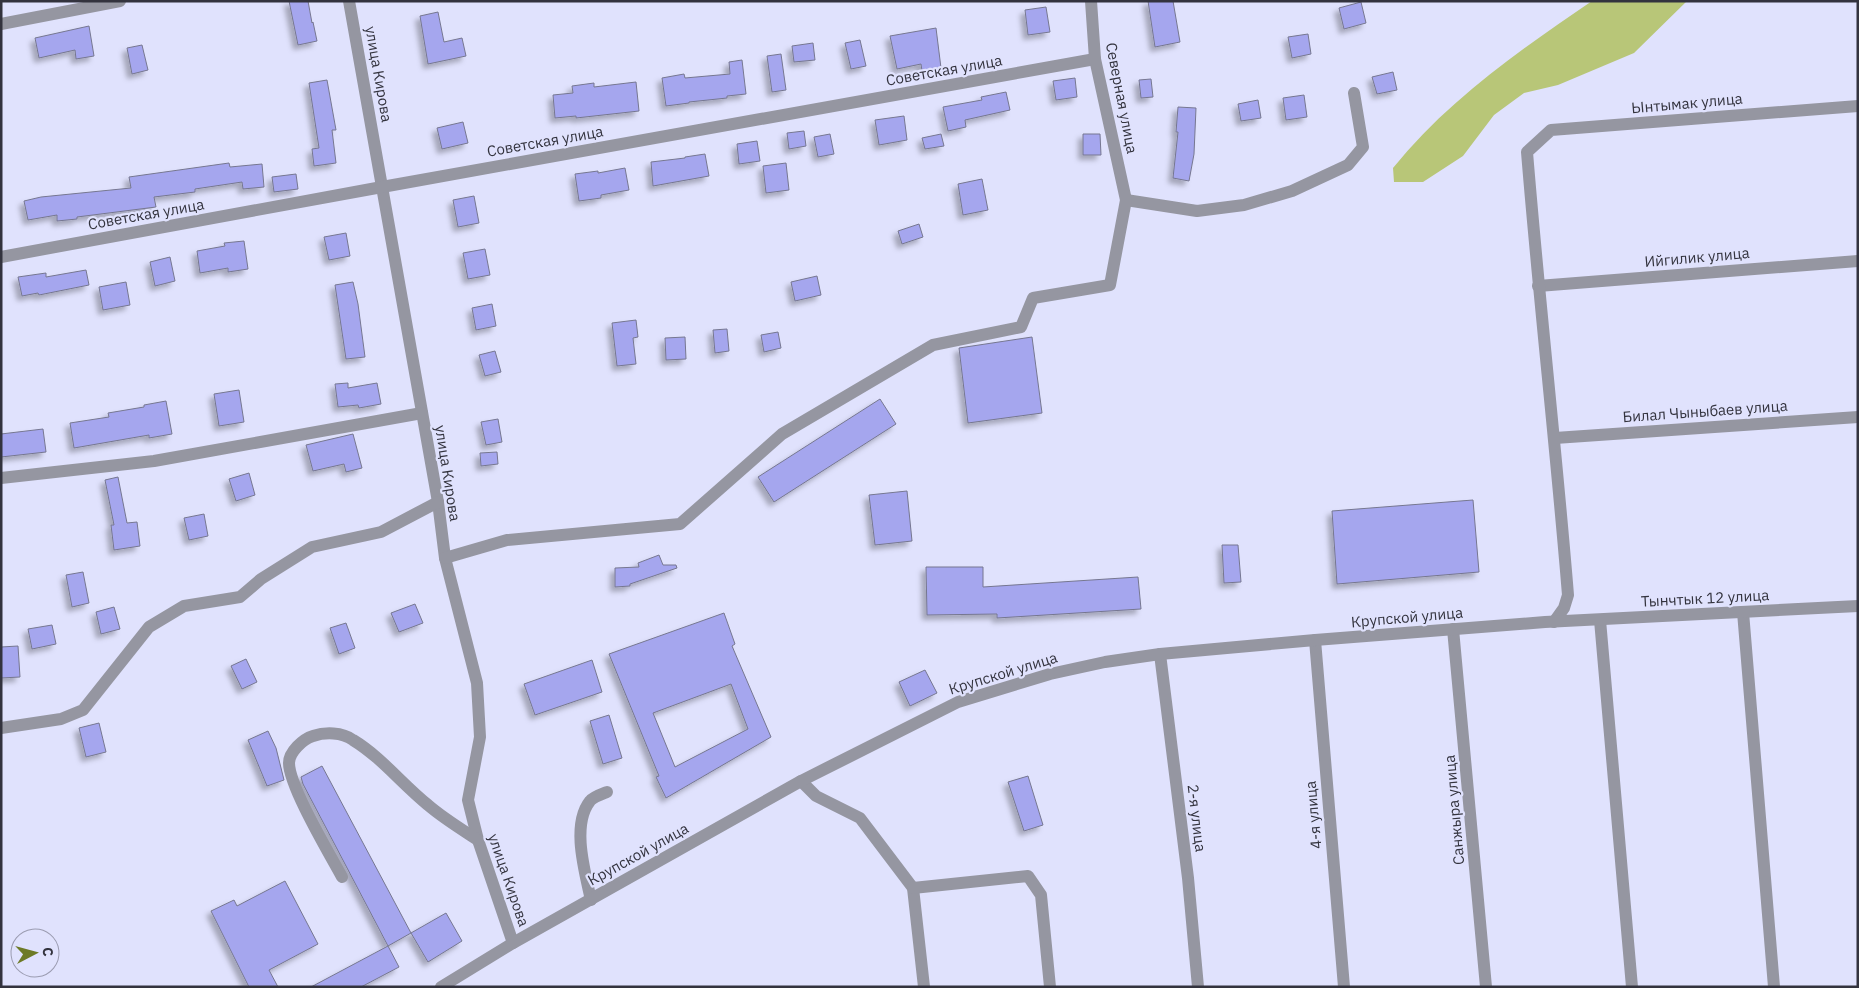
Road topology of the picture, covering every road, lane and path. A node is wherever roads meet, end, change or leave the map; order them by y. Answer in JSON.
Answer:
{"nodes":[{"id":1,"x":120,"y":1,"type":"edge"},
{"id":2,"x":350,"y":1,"type":"edge"},
{"id":3,"x":1091,"y":1,"type":"edge"},
{"id":4,"x":1,"y":24,"type":"edge"},
{"id":5,"x":1095,"y":59,"type":"junction"},
{"id":6,"x":1354,"y":93,"type":"dead end"},
{"id":7,"x":1858,"y":106,"type":"edge"},
{"id":8,"x":382,"y":187,"type":"junction"},
{"id":9,"x":1126,"y":200,"type":"junction"},
{"id":10,"x":1,"y":257,"type":"edge"},
{"id":11,"x":1858,"y":261,"type":"edge"},
{"id":12,"x":1538,"y":286,"type":"junction"},
{"id":13,"x":422,"y":413,"type":"junction"},
{"id":14,"x":1858,"y":417,"type":"edge"},
{"id":15,"x":1555,"y":438,"type":"junction"},
{"id":16,"x":1,"y":478,"type":"edge"},
{"id":17,"x":438,"y":502,"type":"junction"},
{"id":18,"x":445,"y":558,"type":"junction"},
{"id":19,"x":1858,"y":606,"type":"edge"},
{"id":20,"x":1743,"y":612,"type":"junction"},
{"id":21,"x":1600,"y":620,"type":"junction"},
{"id":22,"x":1554,"y":622,"type":"junction"},
{"id":23,"x":1454,"y":629,"type":"junction"},
{"id":24,"x":1315,"y":640,"type":"junction"},
{"id":25,"x":1160,"y":654,"type":"junction"},
{"id":26,"x":1,"y":728,"type":"edge"},
{"id":27,"x":801,"y":781,"type":"junction"},
{"id":28,"x":607,"y":792,"type":"dead end"},
{"id":29,"x":478,"y":840,"type":"junction"},
{"id":30,"x":342,"y":877,"type":"dead end"},
{"id":31,"x":914,"y":888,"type":"junction"},
{"id":32,"x":590,"y":900,"type":"junction"},
{"id":33,"x":513,"y":943,"type":"junction"},
{"id":34,"x":441,"y":987,"type":"edge"},
{"id":35,"x":924,"y":987,"type":"edge"},
{"id":36,"x":1050,"y":987,"type":"edge"},
{"id":37,"x":1198,"y":987,"type":"edge"},
{"id":38,"x":1344,"y":987,"type":"edge"},
{"id":39,"x":1486,"y":987,"type":"edge"},
{"id":40,"x":1632,"y":987,"type":"edge"},
{"id":41,"x":1774,"y":987,"type":"edge"}],
"edges":[{"from":1,"to":4,"type":"street"},
{"from":2,"to":8,"type":"street","name":"улица Кирова"},
{"from":3,"to":5,"type":"street","name":"Северная улица"},
{"from":5,"to":8,"type":"street","name":"Советская улица"},
{"from":5,"to":9,"type":"street","name":"Северная улица"},
{"from":6,"to":9,"type":"street"},
{"from":7,"to":12,"type":"street","name":"Ынтымак улица"},
{"from":8,"to":10,"type":"street","name":"Советская улица"},
{"from":8,"to":13,"type":"street","name":"улица Кирова"},
{"from":9,"to":18,"type":"street"},
{"from":11,"to":12,"type":"street","name":"Ийгилик улица"},
{"from":12,"to":15,"type":"street"},
{"from":13,"to":16,"type":"street"},
{"from":13,"to":17,"type":"street","name":"улица Кирова"},
{"from":14,"to":15,"type":"street","name":"Билал Чыныбаев улица"},
{"from":15,"to":22,"type":"street"},
{"from":17,"to":18,"type":"street","name":"улица Кирова"},
{"from":17,"to":26,"type":"street"},
{"from":18,"to":29,"type":"street","name":"улица Кирова"},
{"from":19,"to":20,"type":"street","name":"Тынчтык 12 улица"},
{"from":20,"to":21,"type":"street","name":"Тынчтык 12 улица"},
{"from":20,"to":41,"type":"street"},
{"from":21,"to":22,"type":"street","name":"Тынчтык 12 улица"},
{"from":21,"to":40,"type":"street"},
{"from":22,"to":23,"type":"street","name":"Крупской улица"},
{"from":23,"to":24,"type":"street","name":"Крупской улица"},
{"from":23,"to":39,"type":"street","name":"Санжыра улица"},
{"from":24,"to":25,"type":"street","name":"Крупской улица"},
{"from":24,"to":38,"type":"street","name":"4-я улица"},
{"from":25,"to":27,"type":"street","name":"Крупской улица"},
{"from":25,"to":37,"type":"street","name":"2-я улица"},
{"from":27,"to":31,"type":"street"},
{"from":27,"to":32,"type":"street","name":"Крупской улица"},
{"from":28,"to":32,"type":"street"},
{"from":29,"to":30,"type":"street"},
{"from":29,"to":33,"type":"street","name":"улица Кирова"},
{"from":31,"to":35,"type":"street"},
{"from":31,"to":36,"type":"street"},
{"from":32,"to":33,"type":"street","name":"Крупской улица"},
{"from":33,"to":34,"type":"street","name":"Крупской улица"}]}
